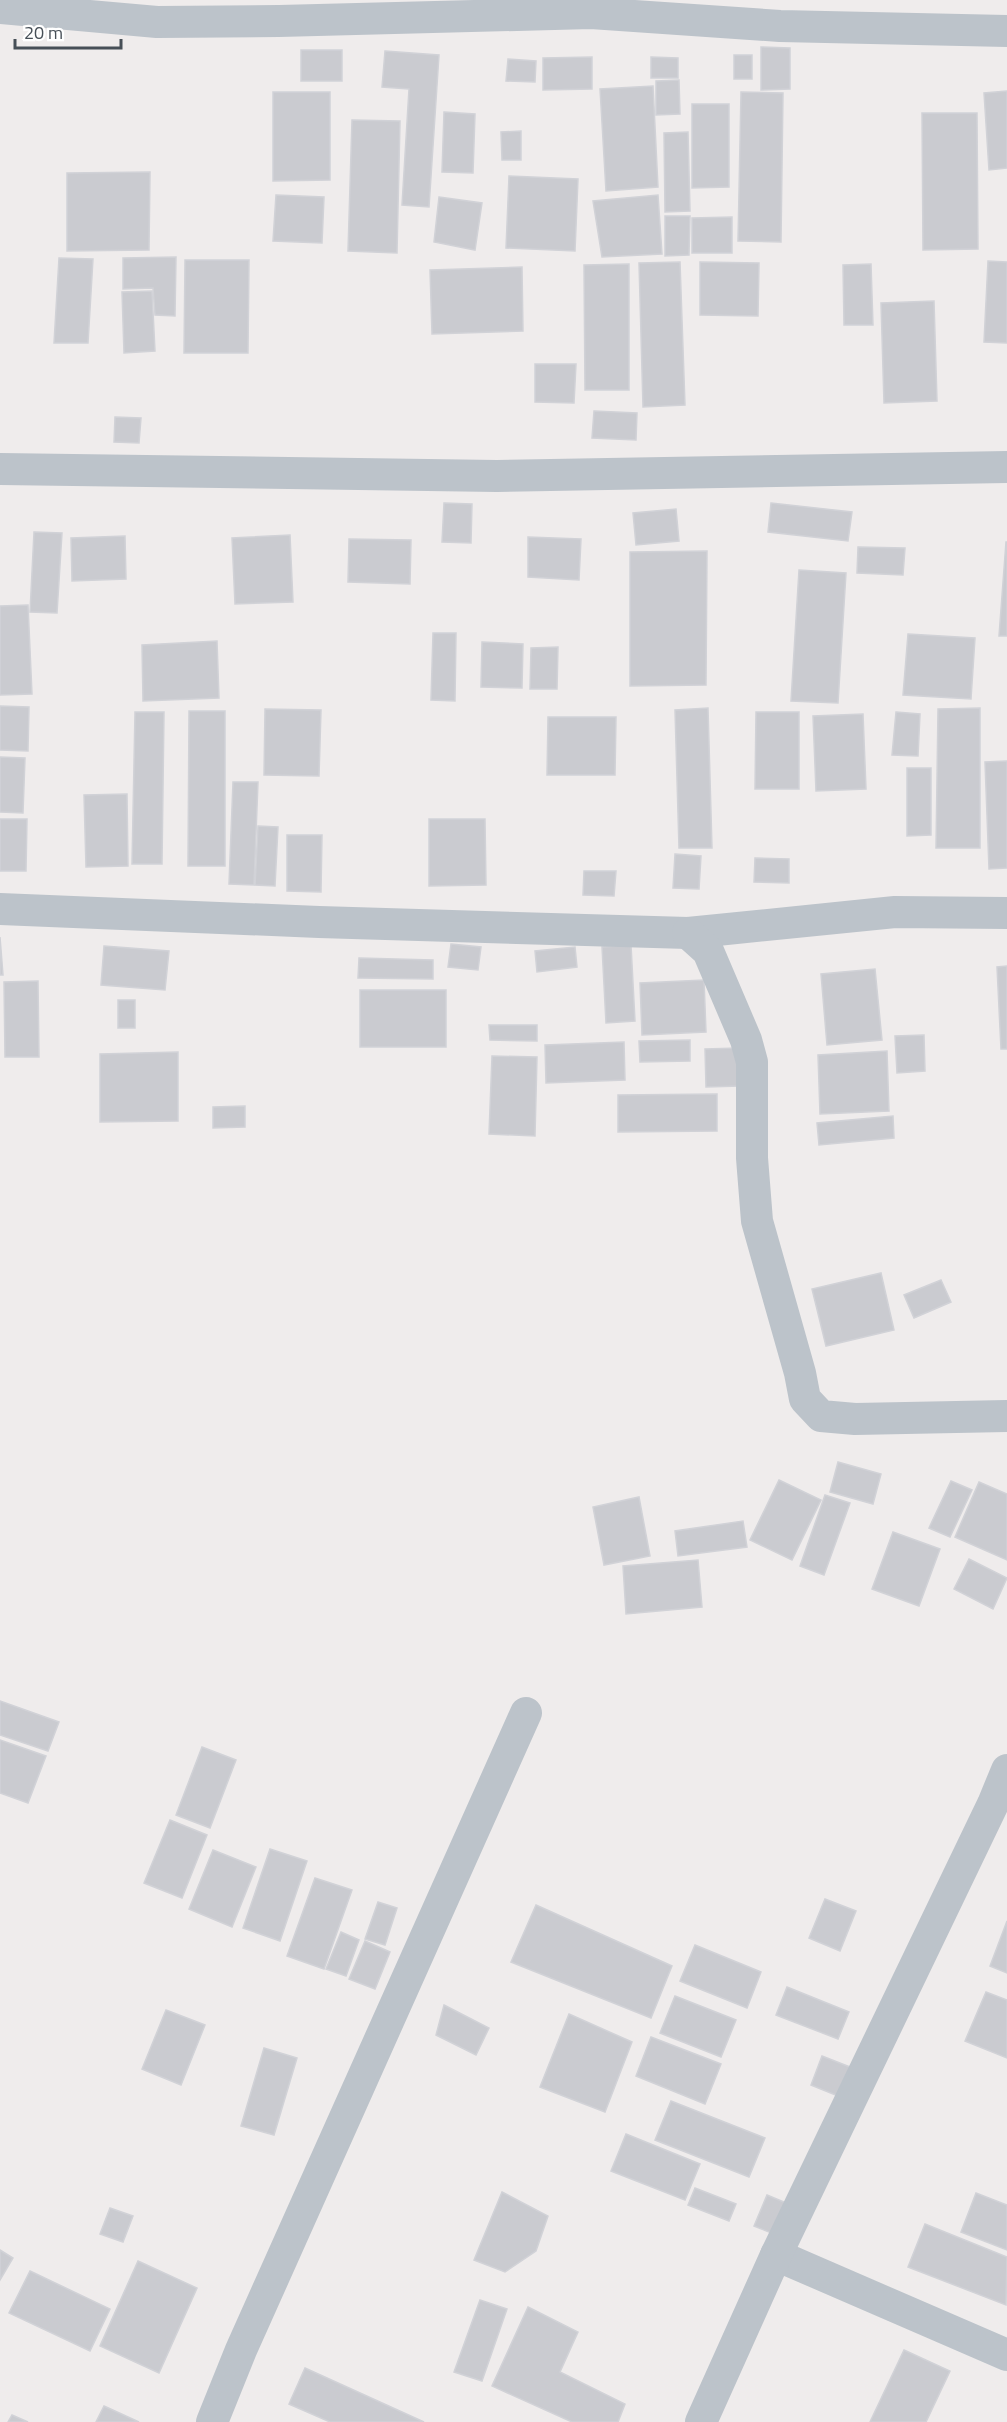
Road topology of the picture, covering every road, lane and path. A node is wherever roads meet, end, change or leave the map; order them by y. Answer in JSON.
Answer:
{"nodes":[{"id":1,"x":0,"y":8,"type":"edge"},
{"id":2,"x":1007,"y":31,"type":"edge"},
{"id":3,"x":1007,"y":467,"type":"edge"},
{"id":4,"x":0,"y":469,"type":"edge"},
{"id":5,"x":0,"y":909,"type":"edge"},
{"id":6,"x":1007,"y":913,"type":"edge"},
{"id":7,"x":688,"y":933,"type":"junction"},
{"id":8,"x":1007,"y":1416,"type":"edge"},
{"id":9,"x":526,"y":1713,"type":"dead end"},
{"id":10,"x":1007,"y":1770,"type":"edge"},
{"id":11,"x":776,"y":2255,"type":"junction"},
{"id":12,"x":1007,"y":2355,"type":"edge"},
{"id":13,"x":212,"y":2422,"type":"edge"},
{"id":14,"x":701,"y":2422,"type":"edge"}],
"edges":[{"from":1,"to":2,"type":"street"},
{"from":3,"to":4,"type":"street"},
{"from":5,"to":7,"type":"street"},
{"from":6,"to":7,"type":"street"},
{"from":7,"to":8,"type":"street"},
{"from":9,"to":13,"type":"street"},
{"from":10,"to":11,"type":"street"},
{"from":11,"to":12,"type":"street"},
{"from":11,"to":14,"type":"street"}]}
